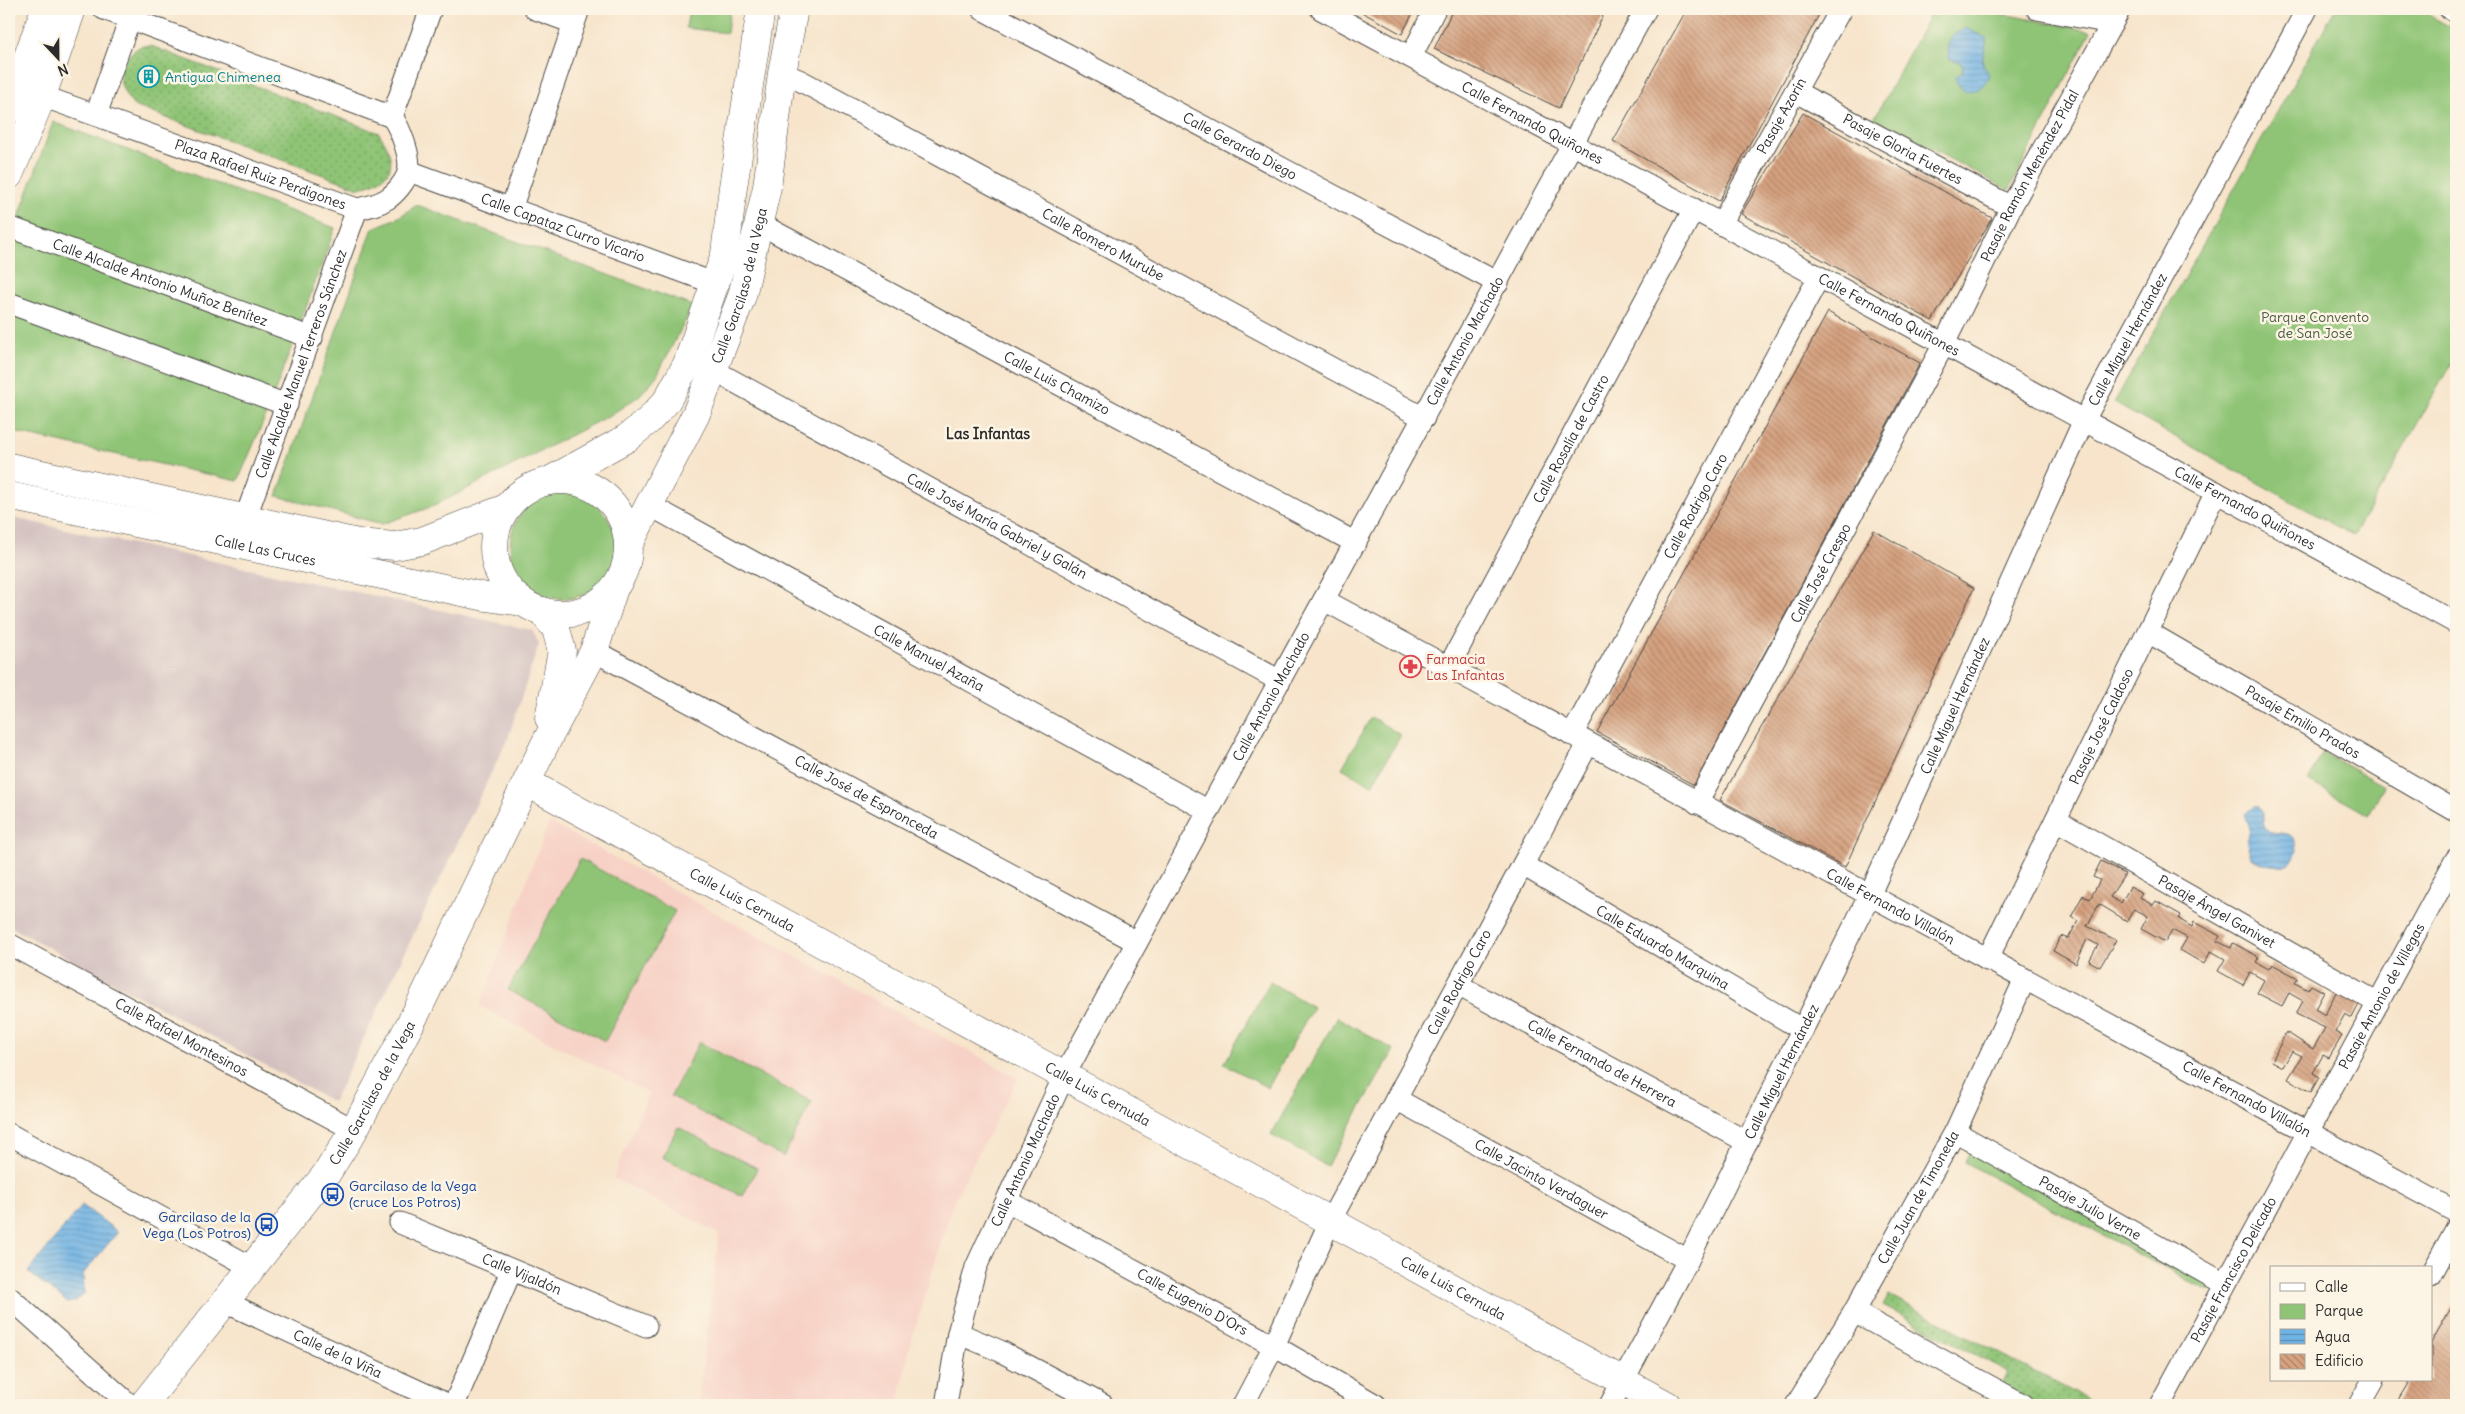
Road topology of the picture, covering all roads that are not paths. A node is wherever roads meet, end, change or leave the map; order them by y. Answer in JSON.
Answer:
{"nodes":[{"id":1,"x":45,"y":9,"type":"edge"},
{"id":2,"x":72,"y":9,"type":"edge"},
{"id":3,"x":104,"y":9,"type":"edge"},
{"id":4,"x":431,"y":9,"type":"edge"},
{"id":5,"x":535,"y":9,"type":"edge"},
{"id":6,"x":761,"y":9,"type":"edge"},
{"id":7,"x":794,"y":9,"type":"edge"},
{"id":8,"x":982,"y":9,"type":"edge"},
{"id":9,"x":1321,"y":9,"type":"edge"},
{"id":10,"x":1434,"y":9,"type":"edge"},
{"id":11,"x":1646,"y":9,"type":"edge"},
{"id":12,"x":1841,"y":9,"type":"edge"},
{"id":13,"x":2038,"y":9,"type":"edge"},
{"id":14,"x":2307,"y":9,"type":"edge"},
{"id":15,"x":2450,"y":9,"type":"edge"},
{"id":16,"x":2456,"y":12,"type":"edge"},
{"id":17,"x":576,"y":16,"type":"edge"},
{"id":18,"x":2115,"y":16,"type":"edge"},
{"id":19,"x":130,"y":18,"type":"junction"},
{"id":20,"x":1411,"y":57,"type":"junction"},
{"id":21,"x":782,"y":73,"type":"junction"},
{"id":22,"x":14,"y":81,"type":"edge"},
{"id":23,"x":1796,"y":92,"type":"junction"},
{"id":24,"x":42,"y":96,"type":"junction"},
{"id":25,"x":9,"y":109,"type":"edge"},
{"id":26,"x":96,"y":116,"type":"junction"},
{"id":27,"x":392,"y":117,"type":"junction"},
{"id":28,"x":1574,"y":144,"type":"junction"},
{"id":29,"x":409,"y":171,"type":"junction"},
{"id":30,"x":9,"y":175,"type":"edge"},
{"id":31,"x":2011,"y":207,"type":"junction"},
{"id":32,"x":357,"y":209,"type":"junction"},
{"id":33,"x":511,"y":209,"type":"junction"},
{"id":34,"x":1694,"y":209,"type":"junction"},
{"id":35,"x":758,"y":223,"type":"junction"},
{"id":36,"x":1721,"y":224,"type":"junction"},
{"id":37,"x":9,"y":228,"type":"edge"},
{"id":38,"x":1819,"y":276,"type":"junction"},
{"id":39,"x":1498,"y":283,"type":"junction"},
{"id":40,"x":716,"y":284,"type":"junction"},
{"id":41,"x":9,"y":303,"type":"edge"},
{"id":42,"x":312,"y":338,"type":"junction"},
{"id":43,"x":1944,"y":344,"type":"junction"},
{"id":44,"x":713,"y":370,"type":"junction"},
{"id":45,"x":287,"y":405,"type":"junction"},
{"id":46,"x":1424,"y":418,"type":"junction"},
{"id":47,"x":2084,"y":420,"type":"junction"},
{"id":48,"x":9,"y":467,"type":"edge"},
{"id":49,"x":551,"y":480,"type":"junction"},
{"id":50,"x":2216,"y":492,"type":"junction"},
{"id":51,"x":9,"y":496,"type":"edge"},
{"id":52,"x":649,"y":505,"type":"junction"},
{"id":53,"x":506,"y":508,"type":"junction"},
{"id":54,"x":245,"y":518,"type":"junction"},
{"id":55,"x":1356,"y":543,"type":"junction"},
{"id":56,"x":629,"y":544,"type":"junction"},
{"id":57,"x":614,"y":588,"type":"junction"},
{"id":58,"x":1324,"y":600,"type":"junction"},
{"id":59,"x":532,"y":607,"type":"junction"},
{"id":60,"x":2456,"y":623,"type":"edge"},
{"id":61,"x":2148,"y":632,"type":"junction"},
{"id":62,"x":594,"y":651,"type":"junction"},
{"id":63,"x":1448,"y":668,"type":"junction"},
{"id":64,"x":1280,"y":680,"type":"junction"},
{"id":65,"x":1580,"y":740,"type":"junction"},
{"id":66,"x":544,"y":746,"type":"junction"},
{"id":67,"x":528,"y":783,"type":"junction"},
{"id":68,"x":1697,"y":803,"type":"junction"},
{"id":69,"x":2456,"y":811,"type":"edge"},
{"id":70,"x":1209,"y":812,"type":"junction"},
{"id":71,"x":2056,"y":820,"type":"junction"},
{"id":72,"x":2456,"y":859,"type":"edge"},
{"id":73,"x":1523,"y":865,"type":"junction"},
{"id":74,"x":1869,"y":896,"type":"junction"},
{"id":75,"x":1137,"y":942,"type":"junction"},
{"id":76,"x":9,"y":944,"type":"edge"},
{"id":77,"x":1987,"y":960,"type":"junction"},
{"id":78,"x":2024,"y":980,"type":"junction"},
{"id":79,"x":1458,"y":985,"type":"junction"},
{"id":80,"x":2378,"y":1003,"type":"junction"},
{"id":81,"x":1803,"y":1030,"type":"junction"},
{"id":82,"x":1064,"y":1076,"type":"junction"},
{"id":83,"x":1396,"y":1099,"type":"junction"},
{"id":84,"x":354,"y":1130,"type":"junction"},
{"id":85,"x":1955,"y":1132,"type":"junction"},
{"id":86,"x":9,"y":1134,"type":"edge"},
{"id":87,"x":2307,"y":1134,"type":"junction"},
{"id":88,"x":1747,"y":1142,"type":"junction"},
{"id":89,"x":1006,"y":1201,"type":"junction"},
{"id":90,"x":2456,"y":1212,"type":"edge"},
{"id":91,"x":1330,"y":1221,"type":"junction"},
{"id":92,"x":400,"y":1223,"type":"dead end"},
{"id":93,"x":2456,"y":1229,"type":"edge"},
{"id":94,"x":1688,"y":1260,"type":"junction"},
{"id":95,"x":253,"y":1268,"type":"junction"},
{"id":96,"x":511,"y":1271,"type":"junction"},
{"id":97,"x":2432,"y":1273,"type":"edge"},
{"id":98,"x":2225,"y":1284,"type":"junction"},
{"id":99,"x":9,"y":1297,"type":"edge"},
{"id":100,"x":225,"y":1302,"type":"junction"},
{"id":101,"x":1854,"y":1312,"type":"junction"},
{"id":102,"x":646,"y":1326,"type":"dead end"},
{"id":103,"x":958,"y":1332,"type":"junction"},
{"id":104,"x":1274,"y":1346,"type":"junction"},
{"id":105,"x":1624,"y":1382,"type":"junction"},
{"id":106,"x":2372,"y":1382,"type":"edge"},
{"id":107,"x":130,"y":1405,"type":"edge"},
{"id":108,"x":143,"y":1405,"type":"edge"},
{"id":109,"x":450,"y":1405,"type":"edge"},
{"id":110,"x":454,"y":1405,"type":"edge"},
{"id":111,"x":946,"y":1405,"type":"edge"},
{"id":112,"x":1103,"y":1405,"type":"edge"},
{"id":113,"x":1243,"y":1405,"type":"edge"},
{"id":114,"x":1376,"y":1405,"type":"edge"},
{"id":115,"x":1610,"y":1405,"type":"edge"},
{"id":116,"x":1666,"y":1405,"type":"edge"},
{"id":117,"x":1796,"y":1405,"type":"edge"},
{"id":118,"x":2024,"y":1405,"type":"edge"},
{"id":119,"x":2160,"y":1405,"type":"edge"},
{"id":120,"x":2359,"y":1405,"type":"edge"}],
"edges":[{"from":1,"to":22,"type":"main road"},
{"from":2,"to":24,"type":"main road"},
{"from":3,"to":19,"type":"street"},
{"from":4,"to":27,"type":"street"},
{"from":5,"to":17,"type":"street"},
{"from":6,"to":40,"type":"main road","name":"Calle Garcilaso de la Vega"},
{"from":7,"to":21,"type":"main road","name":"Calle Garcilaso de la Vega"},
{"from":8,"to":39,"type":"street","name":"Calle Gerardo Diego"},
{"from":9,"to":20,"type":"street","name":"Calle Fernando Quiñones"},
{"from":10,"to":20,"type":"street"},
{"from":11,"to":28,"type":"street","name":"Calle Antonio Machado"},
{"from":12,"to":23,"type":"street","name":"Pasaje Azorín"},
{"from":13,"to":18,"type":"street"},
{"from":14,"to":47,"type":"street","name":"Calle Miguel Hernández"},
{"from":15,"to":16,"type":"street"},
{"from":17,"to":33,"type":"street"},
{"from":18,"to":31,"type":"street","name":"Pasaje Ramón Menéndez Pidal"},
{"from":19,"to":26,"type":"street"},
{"from":19,"to":27,"type":"street"},
{"from":20,"to":28,"type":"street","name":"Calle Fernando Quiñones"},
{"from":21,"to":35,"type":"main road","name":"Calle Garcilaso de la Vega"},
{"from":21,"to":46,"type":"street","name":"Calle Romero Murube"},
{"from":22,"to":25,"type":"main road"},
{"from":23,"to":31,"type":"street","name":"Pasaje Gloria Fuertes"},
{"from":23,"to":36,"type":"street","name":"Pasaje Azorín"},
{"from":24,"to":26,"type":"street","name":"Plaza Rafael Ruiz Perdigones"},
{"from":24,"to":30,"type":"main road"},
{"from":26,"to":32,"type":"street","name":"Plaza Rafael Ruiz Perdigones"},
{"from":27,"to":29,"type":"street"},
{"from":28,"to":34,"type":"street","name":"Calle Fernando Quiñones"},
{"from":28,"to":39,"type":"street","name":"Calle Antonio Machado"},
{"from":29,"to":32,"type":"street","name":"Plaza Rafael Ruiz Perdigones"},
{"from":29,"to":33,"type":"street","name":"Calle Capataz Curro Vicario"},
{"from":31,"to":43,"type":"street","name":"Pasaje Ramón Menéndez Pidal"},
{"from":32,"to":42,"type":"street","name":"Calle Alcalde Manuel Terreros Sánchez"},
{"from":33,"to":40,"type":"street","name":"Calle Capataz Curro Vicario"},
{"from":34,"to":36,"type":"street","name":"Calle Fernando Quiñones"},
{"from":34,"to":63,"type":"street","name":"Calle Rosalía de Castro"},
{"from":35,"to":44,"type":"main road","name":"Calle Garcilaso de la Vega"},
{"from":35,"to":55,"type":"street","name":"Calle Luis Chamizo"},
{"from":36,"to":38,"type":"street","name":"Calle Fernando Quiñones"},
{"from":37,"to":42,"type":"street","name":"Calle Alcalde Antonio Muñoz Benítez"},
{"from":38,"to":43,"type":"street","name":"Calle Fernando Quiñones"},
{"from":38,"to":65,"type":"street","name":"Calle Rodrigo Caro"},
{"from":39,"to":46,"type":"street","name":"Calle Antonio Machado"},
{"from":40,"to":49,"type":"main road","name":"Calle Garcilaso de la Vega"},
{"from":41,"to":45,"type":"street"},
{"from":42,"to":45,"type":"street","name":"Calle Alcalde Manuel Terreros Sánchez"},
{"from":43,"to":47,"type":"street","name":"Calle Fernando Quiñones"},
{"from":43,"to":68,"type":"street","name":"Calle José Crespo"},
{"from":44,"to":52,"type":"main road","name":"Calle Garcilaso de la Vega"},
{"from":44,"to":64,"type":"street","name":"Calle José María Gabriel y Galán"},
{"from":45,"to":54,"type":"street","name":"Calle Alcalde Manuel Terreros Sánchez"},
{"from":46,"to":55,"type":"street","name":"Calle Antonio Machado"},
{"from":47,"to":50,"type":"street","name":"Calle Fernando Quiñones"},
{"from":47,"to":74,"type":"street","name":"Calle Miguel Hernández"},
{"from":48,"to":54,"type":"main road","name":"Calle Las Cruces"},
{"from":49,"to":53,"type":"main road"},
{"from":49,"to":56,"type":"main road"},
{"from":50,"to":60,"type":"street","name":"Calle Fernando Quiñones"},
{"from":50,"to":61,"type":"street","name":"Pasaje José Caldoso"},
{"from":51,"to":59,"type":"main road","name":"Calle Las Cruces"},
{"from":52,"to":56,"type":"main road","name":"Calle Garcilaso de la Vega"},
{"from":52,"to":70,"type":"street","name":"Calle Manuel Azaña"},
{"from":53,"to":54,"type":"main road","name":"Calle Las Cruces"},
{"from":53,"to":59,"type":"main road"},
{"from":55,"to":58,"type":"street","name":"Calle Antonio Machado"},
{"from":56,"to":57,"type":"main road"},
{"from":57,"to":59,"type":"main road"},
{"from":57,"to":62,"type":"main road","name":"Calle Garcilaso de la Vega"},
{"from":58,"to":63,"type":"street","name":"Calle Fernando Villalón"},
{"from":58,"to":64,"type":"street","name":"Calle Antonio Machado"},
{"from":59,"to":66,"type":"main road","name":"Calle Garcilaso de la Vega"},
{"from":61,"to":69,"type":"street","name":"Pasaje Emilio Prados"},
{"from":61,"to":71,"type":"street","name":"Pasaje José Caldoso"},
{"from":62,"to":66,"type":"main road","name":"Calle Garcilaso de la Vega"},
{"from":62,"to":75,"type":"street","name":"Calle José de Espronceda"},
{"from":63,"to":65,"type":"street","name":"Calle Fernando Villalón"},
{"from":64,"to":70,"type":"street","name":"Calle Antonio Machado"},
{"from":65,"to":68,"type":"street","name":"Calle Fernando Villalón"},
{"from":65,"to":73,"type":"street","name":"Calle Rodrigo Caro"},
{"from":66,"to":67,"type":"main road","name":"Calle Garcilaso de la Vega"},
{"from":67,"to":82,"type":"main road","name":"Calle Luis Cernuda"},
{"from":67,"to":84,"type":"main road","name":"Calle Garcilaso de la Vega"},
{"from":68,"to":74,"type":"street","name":"Calle Fernando Villalón"},
{"from":70,"to":75,"type":"street","name":"Calle Antonio Machado"},
{"from":71,"to":77,"type":"street","name":"Pasaje José Caldoso"},
{"from":71,"to":80,"type":"street","name":"Pasaje Ángel Ganivet"},
{"from":72,"to":80,"type":"street","name":"Pasaje Antonio de Villegas"},
{"from":73,"to":79,"type":"street","name":"Calle Rodrigo Caro"},
{"from":73,"to":81,"type":"street","name":"Calle Eduardo Marquina"},
{"from":74,"to":77,"type":"street","name":"Calle Fernando Villalón"},
{"from":74,"to":81,"type":"street","name":"Calle Miguel Hernández"},
{"from":75,"to":82,"type":"street","name":"Calle Antonio Machado"},
{"from":76,"to":84,"type":"street","name":"Calle Rafael Montesinos"},
{"from":77,"to":78,"type":"street","name":"Calle Fernando Villalón"},
{"from":78,"to":85,"type":"street","name":"Calle Juan de Timoneda"},
{"from":78,"to":87,"type":"street","name":"Calle Fernando Villalón"},
{"from":79,"to":83,"type":"street","name":"Calle Rodrigo Caro"},
{"from":79,"to":88,"type":"street","name":"Calle Fernando de Herrera"},
{"from":80,"to":87,"type":"street","name":"Pasaje Antonio de Villegas"},
{"from":81,"to":88,"type":"street","name":"Calle Miguel Hernández"},
{"from":82,"to":89,"type":"street","name":"Calle Antonio Machado"},
{"from":82,"to":91,"type":"main road","name":"Calle Luis Cernuda"},
{"from":83,"to":91,"type":"street","name":"Calle Rodrigo Caro"},
{"from":83,"to":94,"type":"street","name":"Calle Jacinto Verdaguer"},
{"from":84,"to":95,"type":"main road","name":"Calle Garcilaso de la Vega"},
{"from":85,"to":98,"type":"street","name":"Pasaje Julio Verne"},
{"from":85,"to":101,"type":"street","name":"Calle Juan de Timoneda"},
{"from":86,"to":95,"type":"street"},
{"from":87,"to":90,"type":"street","name":"Calle Fernando Villalón"},
{"from":87,"to":98,"type":"street","name":"Pasaje Francisco Delicado"},
{"from":88,"to":94,"type":"street","name":"Calle Miguel Hernández"},
{"from":89,"to":103,"type":"street","name":"Calle Antonio Machado"},
{"from":89,"to":104,"type":"street","name":"Calle Eugenio D'Ors"},
{"from":91,"to":104,"type":"street","name":"Calle Rodrigo Caro"},
{"from":91,"to":105,"type":"main road","name":"Calle Luis Cernuda"},
{"from":92,"to":96,"type":"street","name":"Calle Vijaldón"},
{"from":93,"to":97,"type":"street"},
{"from":94,"to":105,"type":"street","name":"Calle Miguel Hernández"},
{"from":95,"to":100,"type":"main road","name":"Calle Garcilaso de la Vega"},
{"from":96,"to":102,"type":"street","name":"Calle Vijaldón"},
{"from":96,"to":110,"type":"street"},
{"from":98,"to":119,"type":"street","name":"Pasaje Francisco Delicado"},
{"from":99,"to":107,"type":"street"},
{"from":100,"to":108,"type":"main road","name":"Calle Garcilaso de la Vega"},
{"from":100,"to":109,"type":"street","name":"Calle de la Viña"},
{"from":101,"to":117,"type":"street","name":"Calle Juan de Timoneda"},
{"from":101,"to":118,"type":"street"},
{"from":103,"to":111,"type":"street","name":"Calle Antonio Machado"},
{"from":103,"to":112,"type":"street"},
{"from":104,"to":113,"type":"street","name":"Calle Rodrigo Caro"},
{"from":104,"to":114,"type":"street","name":"Calle Eugenio D'Ors"},
{"from":105,"to":115,"type":"street","name":"Calle Miguel Hernández"},
{"from":105,"to":116,"type":"main road","name":"Calle Luis Cernuda"},
{"from":106,"to":120,"type":"street"}]}
